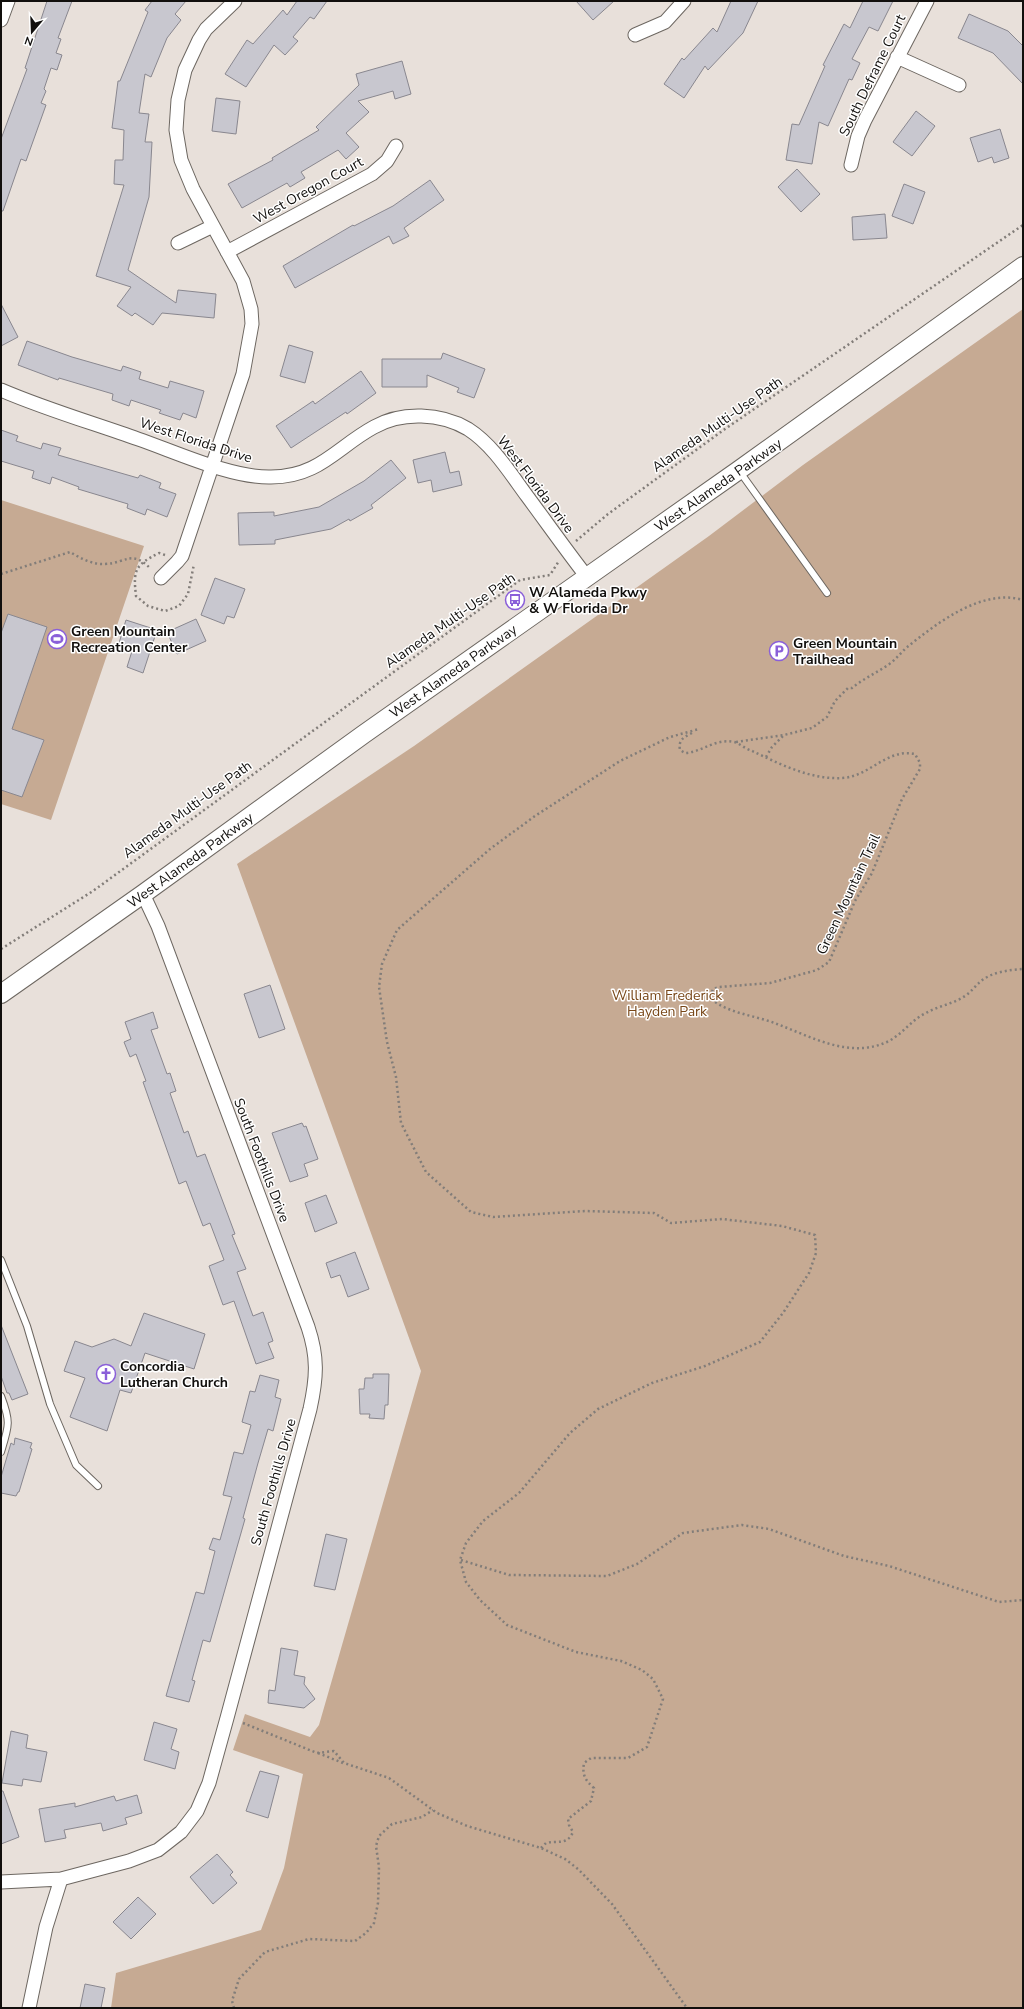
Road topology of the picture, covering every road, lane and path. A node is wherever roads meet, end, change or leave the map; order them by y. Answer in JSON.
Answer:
{"nodes":[{"id":1,"x":8,"y":1,"type":"edge"},
{"id":2,"x":235,"y":1,"type":"edge"},
{"id":3,"x":684,"y":1,"type":"edge"},
{"id":4,"x":927,"y":1,"type":"edge"},
{"id":5,"x":1,"y":20,"type":"edge"},
{"id":6,"x":635,"y":36,"type":"dead end"},
{"id":7,"x":897,"y":57,"type":"junction"},
{"id":8,"x":959,"y":85,"type":"dead end"},
{"id":9,"x":396,"y":146,"type":"dead end"},
{"id":10,"x":851,"y":165,"type":"dead end"},
{"id":11,"x":1023,"y":225,"type":"edge"},
{"id":12,"x":213,"y":226,"type":"junction"},
{"id":13,"x":178,"y":243,"type":"dead end"},
{"id":14,"x":227,"y":252,"type":"junction"},
{"id":15,"x":1023,"y":266,"type":"edge"},
{"id":16,"x":1,"y":390,"type":"edge"},
{"id":17,"x":213,"y":465,"type":"junction"},
{"id":18,"x":739,"y":470,"type":"junction"},
{"id":19,"x":566,"y":549,"type":"junction"},
{"id":20,"x":1,"y":574,"type":"edge"},
{"id":21,"x":587,"y":577,"type":"junction"},
{"id":22,"x":160,"y":578,"type":"joint"},
{"id":23,"x":827,"y":593,"type":"dead end"},
{"id":24,"x":1023,"y":600,"type":"edge"},
{"id":25,"x":784,"y":735,"type":"junction"},
{"id":26,"x":735,"y":742,"type":"junction"},
{"id":27,"x":766,"y":757,"type":"junction"},
{"id":28,"x":143,"y":894,"type":"junction"},
{"id":29,"x":1,"y":949,"type":"edge"},
{"id":30,"x":1023,"y":969,"type":"edge"},
{"id":31,"x":1,"y":994,"type":"edge"},
{"id":32,"x":1,"y":1260,"type":"edge"},
{"id":33,"x":1,"y":1396,"type":"edge"},
{"id":34,"x":1,"y":1452,"type":"edge"},
{"id":35,"x":98,"y":1486,"type":"dead end"},
{"id":36,"x":460,"y":1560,"type":"junction"},
{"id":37,"x":1023,"y":1600,"type":"edge"},
{"id":38,"x":243,"y":1723,"type":"dead end"},
{"id":39,"x":317,"y":1753,"type":"junction"},
{"id":40,"x":344,"y":1763,"type":"junction"},
{"id":41,"x":433,"y":1810,"type":"junction"},
{"id":42,"x":541,"y":1848,"type":"junction"},
{"id":43,"x":60,"y":1879,"type":"junction"},
{"id":44,"x":1,"y":1882,"type":"edge"},
{"id":45,"x":29,"y":2008,"type":"edge"},
{"id":46,"x":234,"y":2008,"type":"edge"},
{"id":47,"x":687,"y":2008,"type":"edge"}],
"edges":[{"from":1,"to":5,"type":"street"},
{"from":2,"to":12,"type":"street"},
{"from":3,"to":6,"type":"street"},
{"from":4,"to":7,"type":"street","name":"South Deframe Court"},
{"from":7,"to":8,"type":"street"},
{"from":7,"to":10,"type":"street","name":"South Deframe Court"},
{"from":9,"to":14,"type":"street","name":"West Oregon Court"},
{"from":11,"to":19,"type":"path","name":"Alameda Multi-Use Path"},
{"from":12,"to":13,"type":"street"},
{"from":12,"to":14,"type":"street"},
{"from":14,"to":17,"type":"street"},
{"from":15,"to":18,"type":"main road","name":"West Alameda Parkway"},
{"from":16,"to":17,"type":"street","name":"West Florida Drive"},
{"from":17,"to":19,"type":"street","name":"West Florida Drive"},
{"from":17,"to":22,"type":"street"},
{"from":18,"to":21,"type":"main road","name":"West Alameda Parkway"},
{"from":18,"to":23,"type":"lane"},
{"from":19,"to":21,"type":"street","name":"West Florida Drive"},
{"from":19,"to":29,"type":"path","name":"Alameda Multi-Use Path"},
{"from":20,"to":22,"type":"path"},
{"from":21,"to":28,"type":"main road","name":"West Alameda Parkway"},
{"from":24,"to":25,"type":"path","name":"Green Mountain Trail"},
{"from":25,"to":26,"type":"path","name":"Green Mountain Trail"},
{"from":25,"to":27,"type":"path"},
{"from":26,"to":27,"type":"path","name":"Green Mountain Trail"},
{"from":26,"to":36,"type":"path","name":"Green Mountain Trail"},
{"from":27,"to":30,"type":"path","name":"Green Mountain Trail"},
{"from":28,"to":31,"type":"main road","name":"West Alameda Parkway"},
{"from":28,"to":43,"type":"street","name":"South Foothills Drive"},
{"from":32,"to":35,"type":"lane"},
{"from":33,"to":34,"type":"lane"},
{"from":36,"to":37,"type":"path"},
{"from":36,"to":42,"type":"path"},
{"from":38,"to":39,"type":"path"},
{"from":39,"to":40,"type":"path"},
{"from":39,"to":40,"type":"path"},
{"from":40,"to":41,"type":"path"},
{"from":41,"to":42,"type":"path"},
{"from":41,"to":46,"type":"path"},
{"from":42,"to":47,"type":"path"},
{"from":43,"to":44,"type":"street","name":"South Foothills Drive"},
{"from":43,"to":45,"type":"street"}]}
